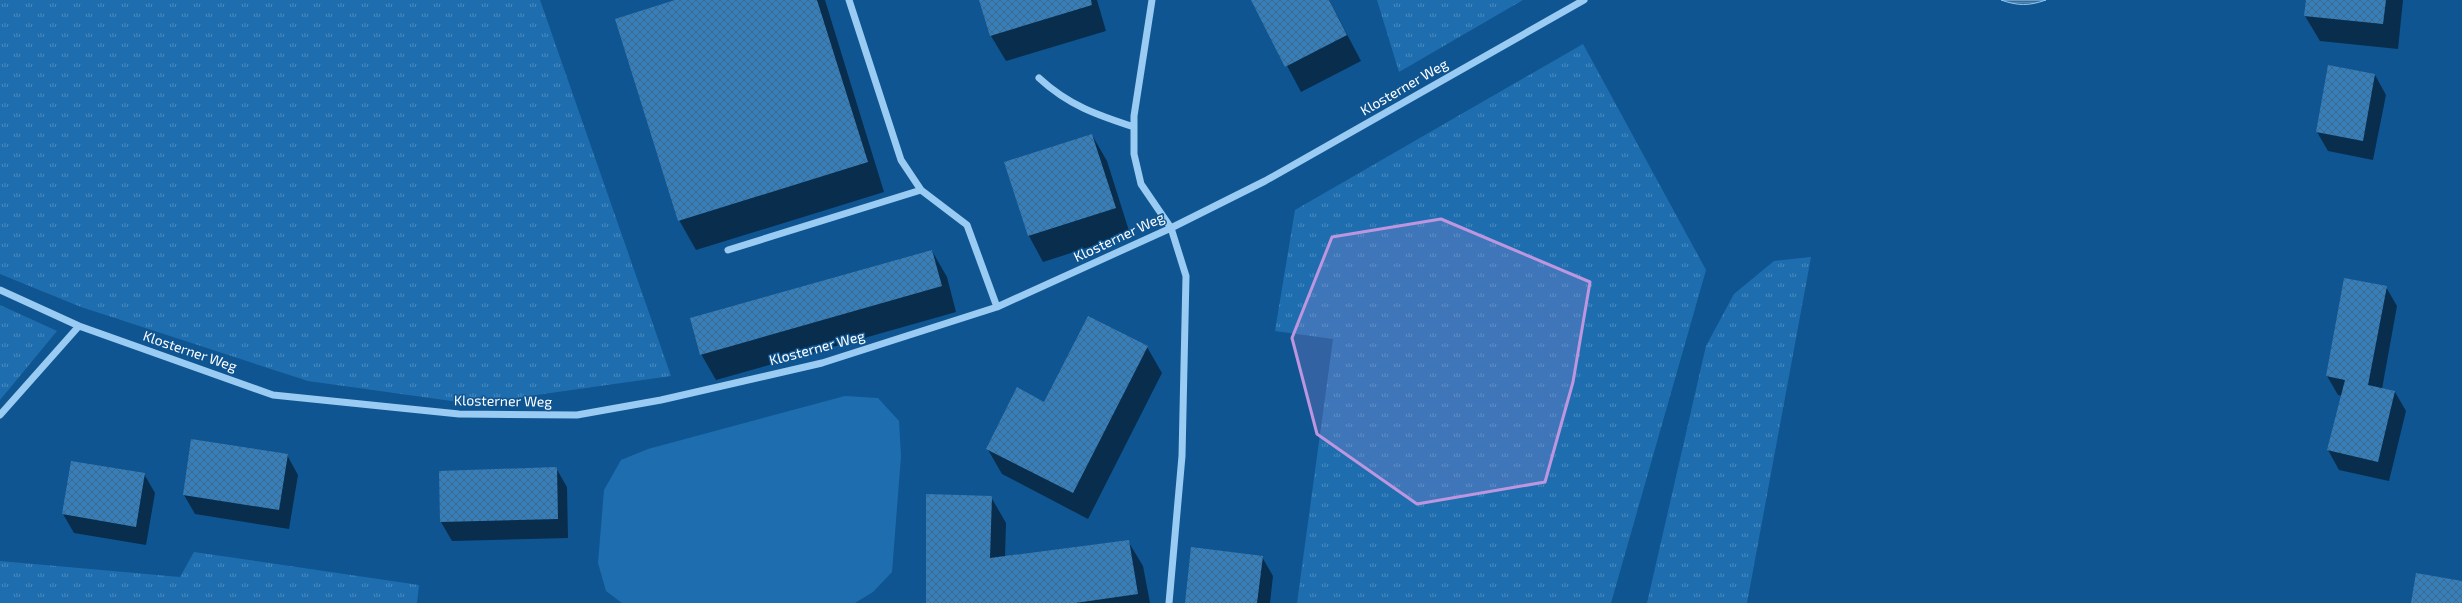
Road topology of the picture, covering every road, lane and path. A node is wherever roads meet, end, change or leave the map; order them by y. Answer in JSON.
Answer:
{"nodes":[{"id":1,"x":849,"y":0,"type":"edge"},
{"id":2,"x":1152,"y":0,"type":"edge"},
{"id":3,"x":1584,"y":0,"type":"edge"},
{"id":4,"x":1038,"y":78,"type":"dead end"},
{"id":5,"x":1134,"y":127,"type":"junction"},
{"id":6,"x":921,"y":190,"type":"junction"},
{"id":7,"x":1171,"y":228,"type":"junction"},
{"id":8,"x":728,"y":250,"type":"dead end"},
{"id":9,"x":0,"y":290,"type":"edge"},
{"id":10,"x":997,"y":307,"type":"junction"},
{"id":11,"x":79,"y":326,"type":"junction"},
{"id":12,"x":0,"y":415,"type":"edge"},
{"id":13,"x":1168,"y":603,"type":"edge"}],
"edges":[{"from":1,"to":6,"type":"street"},
{"from":2,"to":5,"type":"street"},
{"from":3,"to":7,"type":"street","name":"Klosterner Weg"},
{"from":4,"to":5,"type":"street"},
{"from":5,"to":7,"type":"street"},
{"from":6,"to":8,"type":"street"},
{"from":6,"to":10,"type":"street"},
{"from":7,"to":10,"type":"street","name":"Klosterner Weg"},
{"from":7,"to":13,"type":"street"},
{"from":9,"to":11,"type":"street","name":"Klosterner Weg"},
{"from":10,"to":11,"type":"street","name":"Klosterner Weg"},
{"from":11,"to":12,"type":"street"}]}
